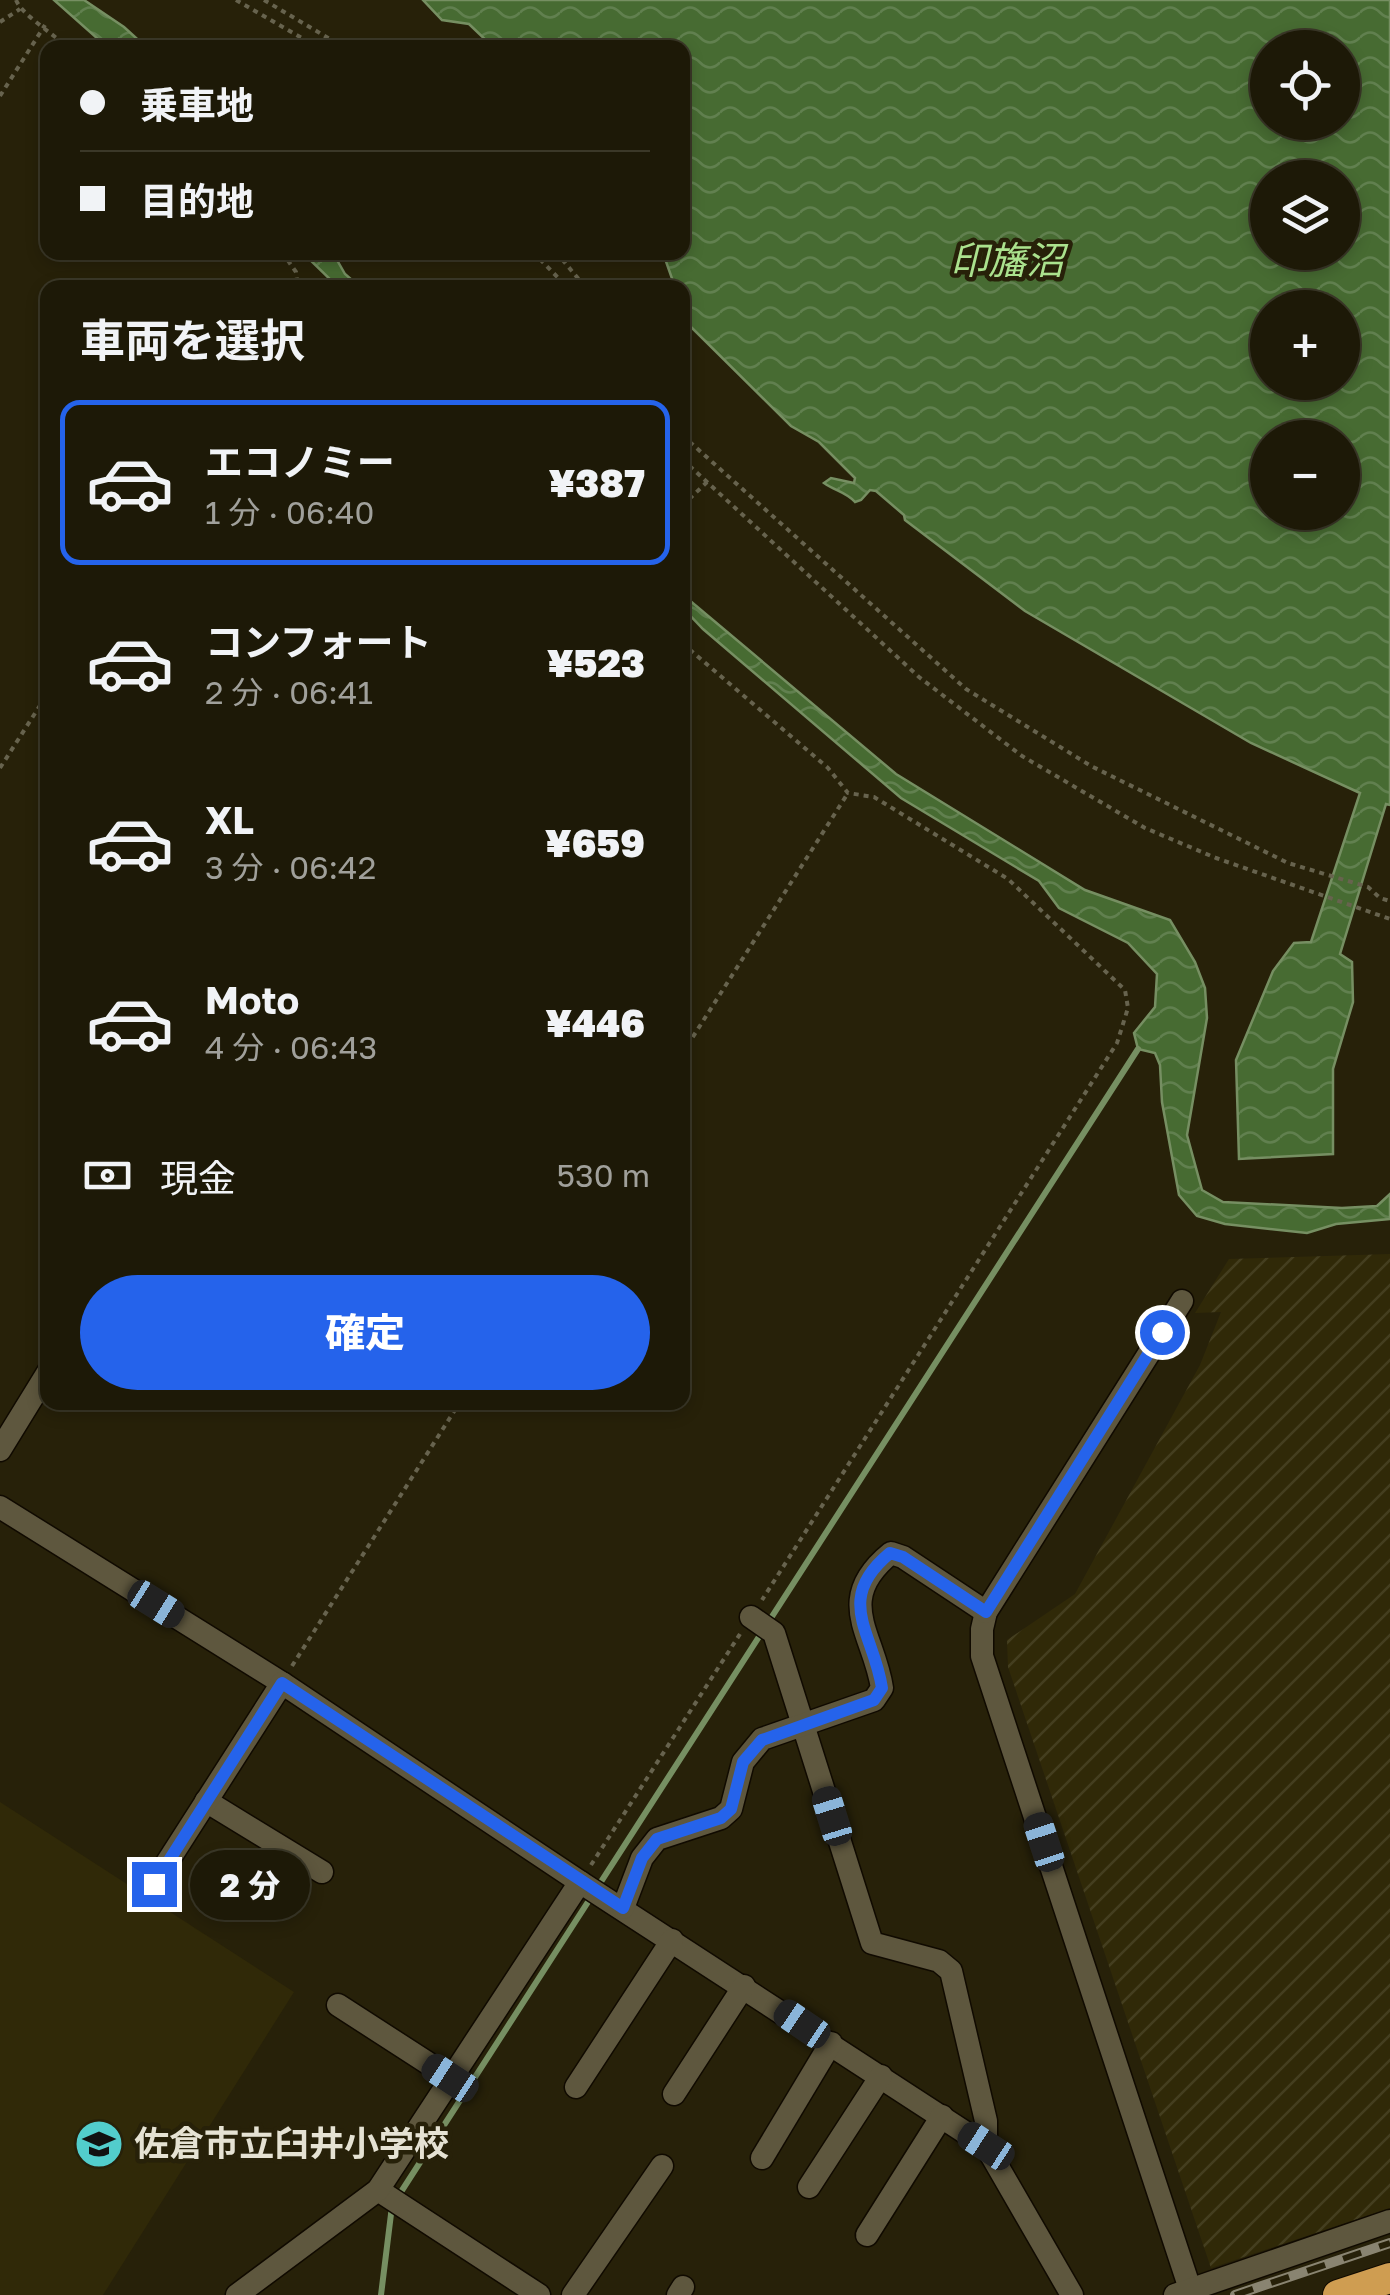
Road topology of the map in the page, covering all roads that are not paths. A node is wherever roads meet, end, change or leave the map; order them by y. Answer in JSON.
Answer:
{"nodes":[{"id":1,"x":1182,"y":1301,"type":"dead end"},
{"id":2,"x":40,"y":1385,"type":"edge"},
{"id":3,"x":0,"y":1450,"type":"edge"},
{"id":4,"x":0,"y":1507,"type":"edge"},
{"id":5,"x":986,"y":1612,"type":"junction"},
{"id":6,"x":761,"y":1623,"type":"road end"},
{"id":7,"x":282,"y":1683,"type":"junction"},
{"id":8,"x":803,"y":1724,"type":"junction"},
{"id":9,"x":206,"y":1801,"type":"junction"},
{"id":10,"x":322,"y":1872,"type":"dead end"},
{"id":11,"x":154,"y":1884,"type":"dead end"},
{"id":12,"x":590,"y":1888,"type":"junction"},
{"id":13,"x":623,"y":1908,"type":"junction"},
{"id":14,"x":672,"y":1940,"type":"junction"},
{"id":15,"x":744,"y":1986,"type":"junction"},
{"id":16,"x":338,"y":2005,"type":"dead end"},
{"id":17,"x":831,"y":2043,"type":"junction"},
{"id":18,"x":880,"y":2076,"type":"junction"},
{"id":19,"x":450,"y":2078,"type":"junction"},
{"id":20,"x":576,"y":2087,"type":"dead end"},
{"id":21,"x":674,"y":2094,"type":"dead end"},
{"id":22,"x":942,"y":2116,"type":"junction"},
{"id":23,"x":986,"y":2146,"type":"junction"},
{"id":24,"x":762,"y":2158,"type":"dead end"},
{"id":25,"x":662,"y":2166,"type":"dead end"},
{"id":26,"x":809,"y":2187,"type":"dead end"},
{"id":27,"x":389,"y":2197,"type":"junction"},
{"id":28,"x":1390,"y":2221,"type":"edge"},
{"id":29,"x":868,"y":2236,"type":"dead end"},
{"id":30,"x":1390,"y":2278,"type":"edge"},
{"id":31,"x":524,"y":2291,"type":"edge"},
{"id":32,"x":1182,"y":2292,"type":"edge"},
{"id":33,"x":237,"y":2295,"type":"edge"},
{"id":34,"x":573,"y":2295,"type":"edge"},
{"id":35,"x":1072,"y":2295,"type":"edge"},
{"id":36,"x":1338,"y":2295,"type":"edge"}],
"edges":[{"from":1,"to":5,"type":"street"},
{"from":2,"to":3,"type":"street"},
{"from":4,"to":7,"type":"street"},
{"from":5,"to":8,"type":"street"},
{"from":5,"to":32,"type":"street"},
{"from":6,"to":8,"type":"street"},
{"from":7,"to":9,"type":"street"},
{"from":7,"to":12,"type":"street"},
{"from":8,"to":13,"type":"street"},
{"from":8,"to":23,"type":"street"},
{"from":9,"to":10,"type":"street"},
{"from":9,"to":11,"type":"street"},
{"from":12,"to":13,"type":"street"},
{"from":12,"to":19,"type":"street"},
{"from":13,"to":14,"type":"street"},
{"from":14,"to":15,"type":"street"},
{"from":14,"to":20,"type":"street"},
{"from":15,"to":17,"type":"street"},
{"from":15,"to":21,"type":"street"},
{"from":16,"to":19,"type":"street"},
{"from":17,"to":18,"type":"street"},
{"from":17,"to":24,"type":"street"},
{"from":18,"to":22,"type":"street"},
{"from":18,"to":26,"type":"street"},
{"from":19,"to":27,"type":"street"},
{"from":22,"to":23,"type":"street"},
{"from":22,"to":29,"type":"street"},
{"from":23,"to":35,"type":"street"},
{"from":25,"to":34,"type":"street"},
{"from":27,"to":31,"type":"street"},
{"from":27,"to":33,"type":"street"},
{"from":28,"to":32,"type":"street"},
{"from":30,"to":36,"type":"highway"}]}
